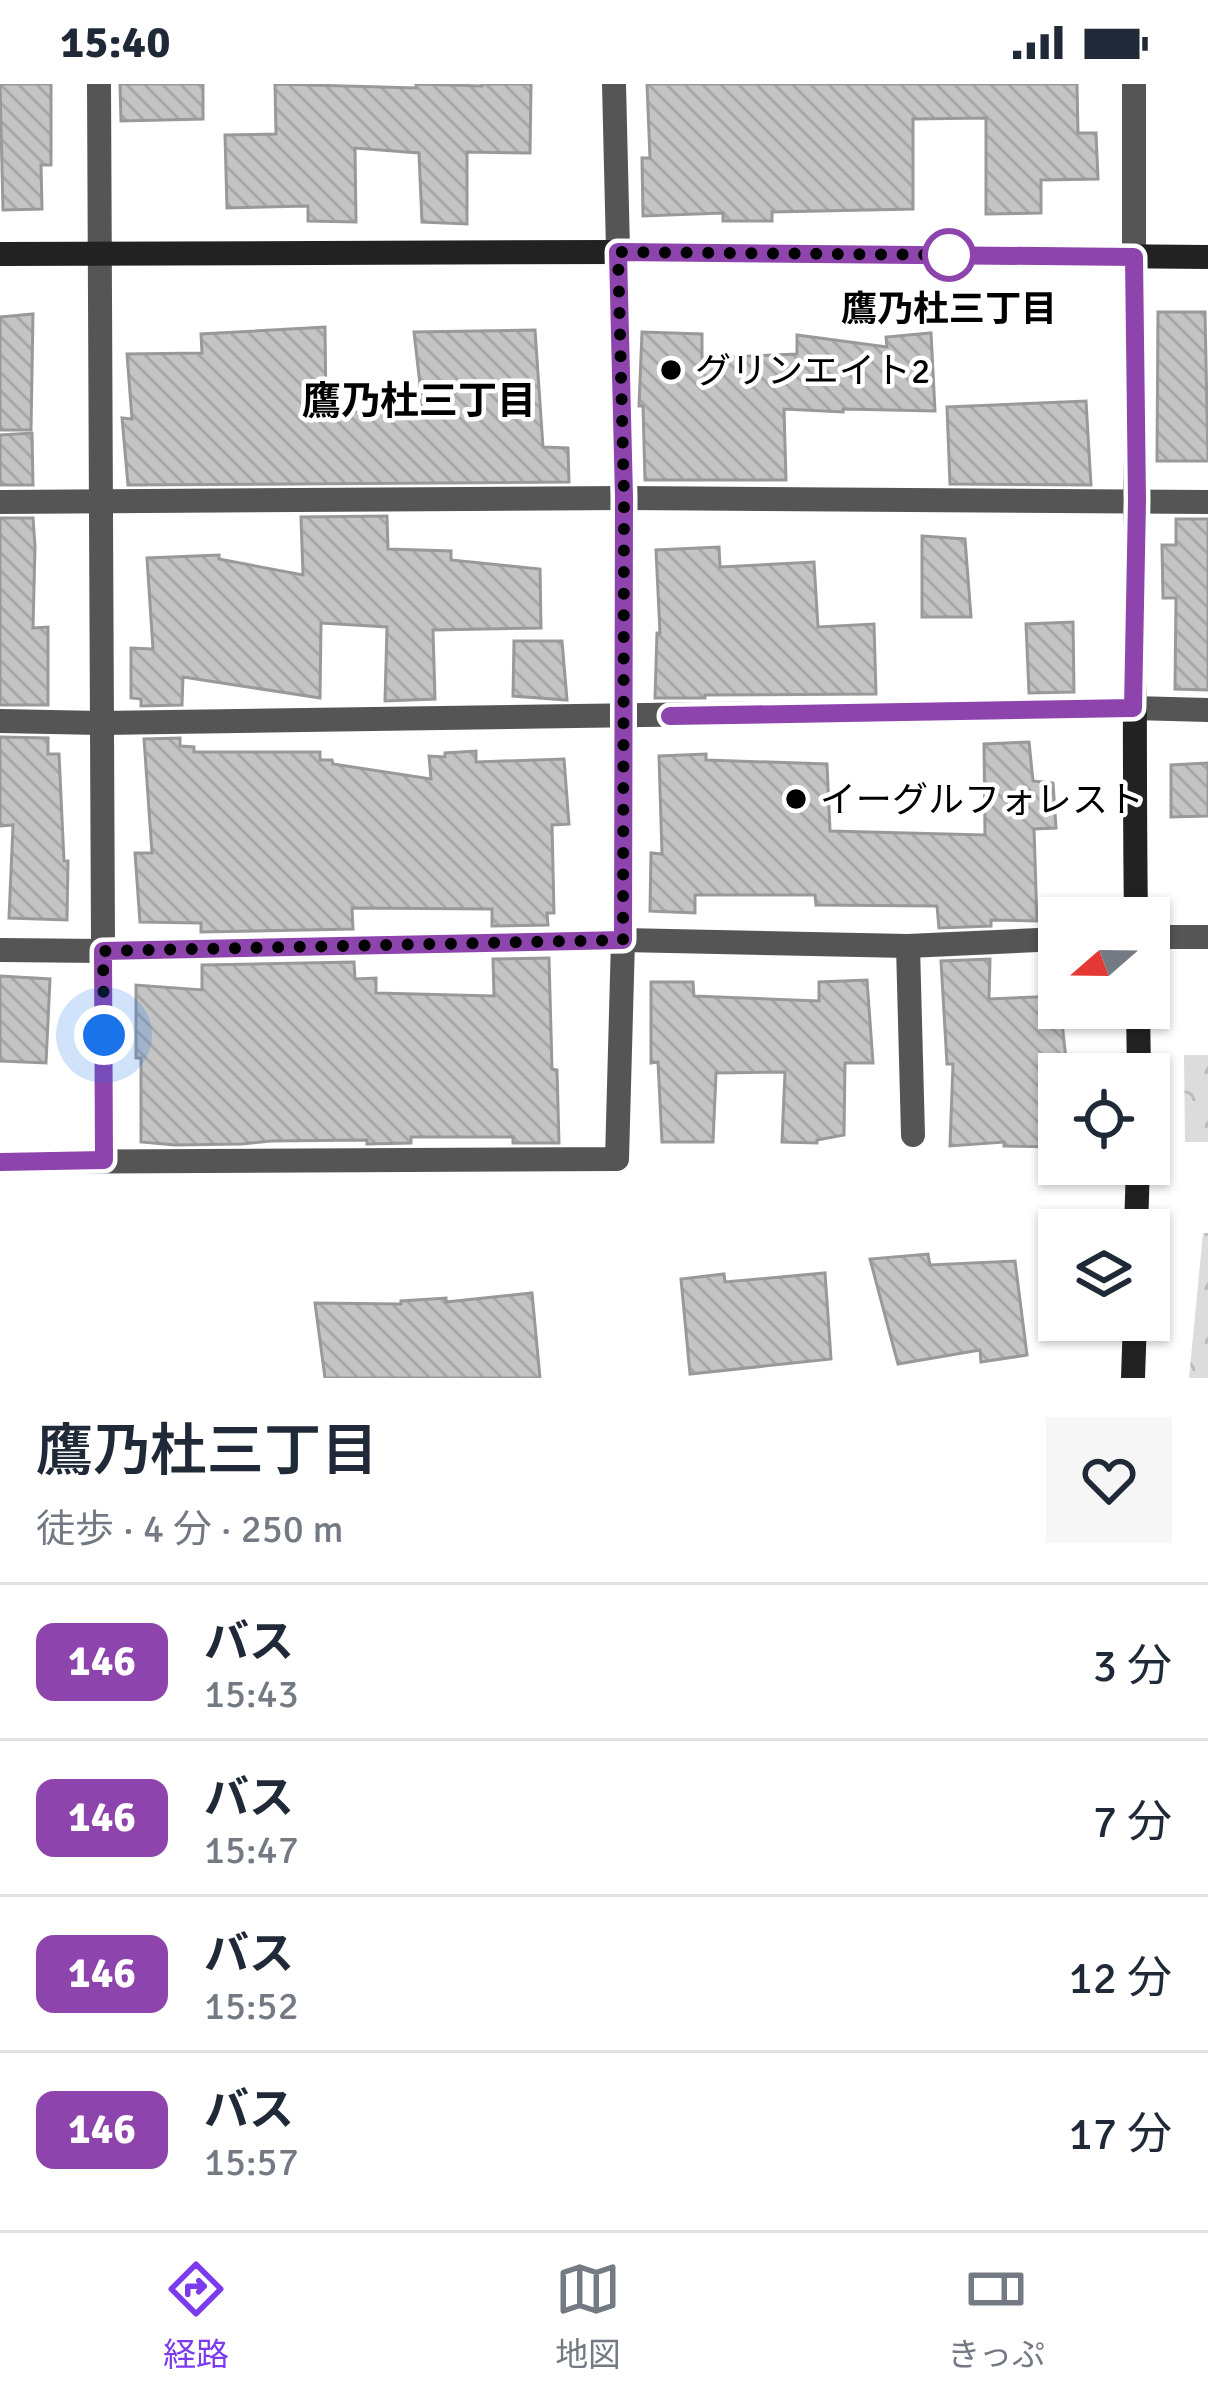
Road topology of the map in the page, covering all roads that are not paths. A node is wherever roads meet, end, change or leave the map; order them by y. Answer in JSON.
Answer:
{"nodes":[{"id":1,"x":98,"y":84,"type":"edge"},
{"id":2,"x":614,"y":84,"type":"edge"},
{"id":3,"x":1134,"y":84,"type":"edge"},
{"id":4,"x":618,"y":252,"type":"junction"},
{"id":5,"x":0,"y":254,"type":"edge"},
{"id":6,"x":99,"y":254,"type":"junction"},
{"id":7,"x":1134,"y":257,"type":"junction"},
{"id":8,"x":1208,"y":257,"type":"edge"},
{"id":9,"x":624,"y":497,"type":"junction"},
{"id":10,"x":1137,"y":501,"type":"junction"},
{"id":11,"x":0,"y":502,"type":"edge"},
{"id":12,"x":1208,"y":502,"type":"edge"},
{"id":13,"x":100,"y":503,"type":"junction"},
{"id":14,"x":1133,"y":708,"type":"junction"},
{"id":15,"x":1208,"y":710,"type":"edge"},
{"id":16,"x":624,"y":716,"type":"junction"},
{"id":17,"x":0,"y":721,"type":"edge"},
{"id":18,"x":101,"y":723,"type":"junction"},
{"id":19,"x":1136,"y":897,"type":"edge"},
{"id":20,"x":1170,"y":937,"type":"edge"},
{"id":21,"x":1208,"y":937,"type":"edge"},
{"id":22,"x":623,"y":940,"type":"junction"},
{"id":23,"x":1038,"y":940,"type":"edge"},
{"id":24,"x":908,"y":946,"type":"junction"},
{"id":25,"x":0,"y":950,"type":"edge"},
{"id":26,"x":103,"y":951,"type":"junction"},
{"id":27,"x":913,"y":1136,"type":"dead end"},
{"id":28,"x":104,"y":1160,"type":"junction"},
{"id":29,"x":0,"y":1162,"type":"edge"},
{"id":30,"x":1134,"y":1341,"type":"edge"},
{"id":31,"x":1133,"y":1378,"type":"edge"}],
"edges":[{"from":1,"to":6,"type":"street"},
{"from":2,"to":4,"type":"street"},
{"from":3,"to":7,"type":"street"},
{"from":4,"to":6,"type":"street"},
{"from":4,"to":7,"type":"street"},
{"from":4,"to":9,"type":"street"},
{"from":5,"to":6,"type":"street"},
{"from":6,"to":13,"type":"street"},
{"from":7,"to":8,"type":"street"},
{"from":7,"to":10,"type":"street"},
{"from":9,"to":10,"type":"street"},
{"from":9,"to":13,"type":"street"},
{"from":9,"to":16,"type":"street"},
{"from":10,"to":12,"type":"street"},
{"from":10,"to":14,"type":"street"},
{"from":11,"to":13,"type":"street"},
{"from":13,"to":18,"type":"street"},
{"from":14,"to":15,"type":"street"},
{"from":14,"to":16,"type":"street"},
{"from":14,"to":19,"type":"street"},
{"from":16,"to":18,"type":"street"},
{"from":16,"to":22,"type":"street"},
{"from":17,"to":18,"type":"street"},
{"from":18,"to":26,"type":"street"},
{"from":20,"to":21,"type":"street"},
{"from":22,"to":24,"type":"street"},
{"from":22,"to":26,"type":"street"},
{"from":22,"to":28,"type":"street"},
{"from":23,"to":24,"type":"street"},
{"from":24,"to":27,"type":"street"},
{"from":25,"to":26,"type":"street"},
{"from":26,"to":28,"type":"street"},
{"from":28,"to":29,"type":"street"},
{"from":30,"to":31,"type":"street"}]}
